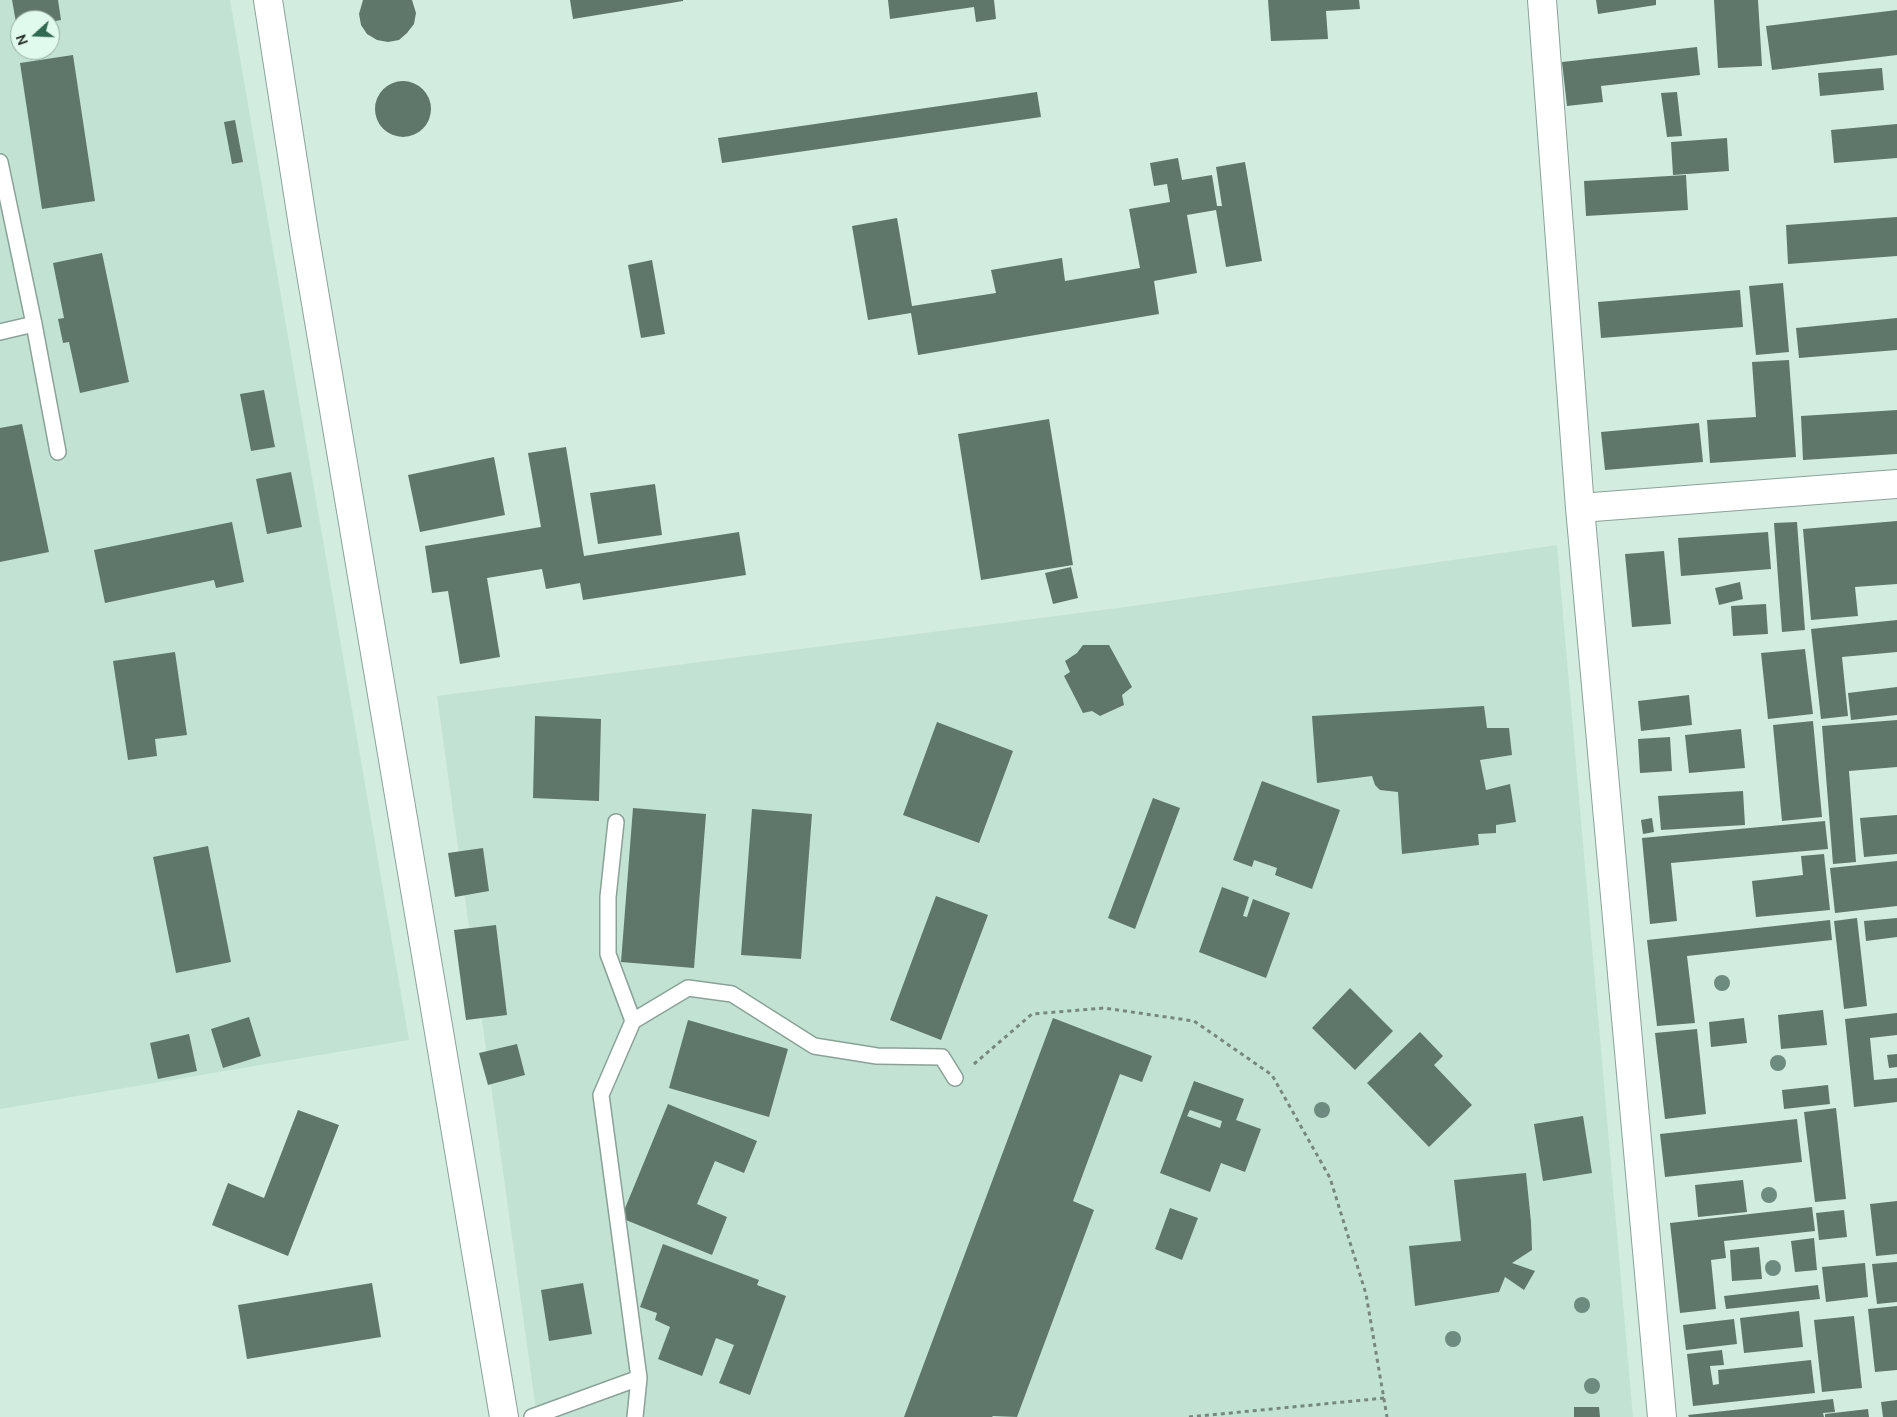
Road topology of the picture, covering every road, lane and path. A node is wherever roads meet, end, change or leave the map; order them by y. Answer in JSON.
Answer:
{"nodes":[{"id":1,"x":268,"y":0,"type":"edge"},
{"id":2,"x":1542,"y":0,"type":"edge"},
{"id":3,"x":0,"y":162,"type":"edge"},
{"id":4,"x":34,"y":324,"type":"junction"},
{"id":5,"x":0,"y":332,"type":"edge"},
{"id":6,"x":58,"y":452,"type":"dead end"},
{"id":7,"x":1897,"y":484,"type":"edge"},
{"id":8,"x":1580,"y":508,"type":"junction"},
{"id":9,"x":616,"y":822,"type":"dead end"},
{"id":10,"x":633,"y":1021,"type":"junction"},
{"id":11,"x":955,"y":1078,"type":"joint"},
{"id":12,"x":639,"y":1378,"type":"junction"},
{"id":13,"x":1385,"y":1398,"type":"junction"},
{"id":14,"x":504,"y":1417,"type":"edge"},
{"id":15,"x":532,"y":1417,"type":"edge"},
{"id":16,"x":636,"y":1417,"type":"edge"},
{"id":17,"x":1189,"y":1417,"type":"edge"},
{"id":18,"x":1387,"y":1417,"type":"edge"},
{"id":19,"x":1662,"y":1417,"type":"edge"}],
"edges":[{"from":1,"to":14,"type":"street"},
{"from":2,"to":8,"type":"street"},
{"from":3,"to":4,"type":"lane"},
{"from":4,"to":5,"type":"lane"},
{"from":4,"to":6,"type":"lane"},
{"from":7,"to":8,"type":"street"},
{"from":8,"to":19,"type":"street"},
{"from":9,"to":10,"type":"lane"},
{"from":10,"to":11,"type":"lane"},
{"from":10,"to":12,"type":"lane"},
{"from":11,"to":13,"type":"path"},
{"from":12,"to":15,"type":"lane"},
{"from":12,"to":16,"type":"lane"},
{"from":13,"to":17,"type":"path"},
{"from":13,"to":18,"type":"path"}]}
